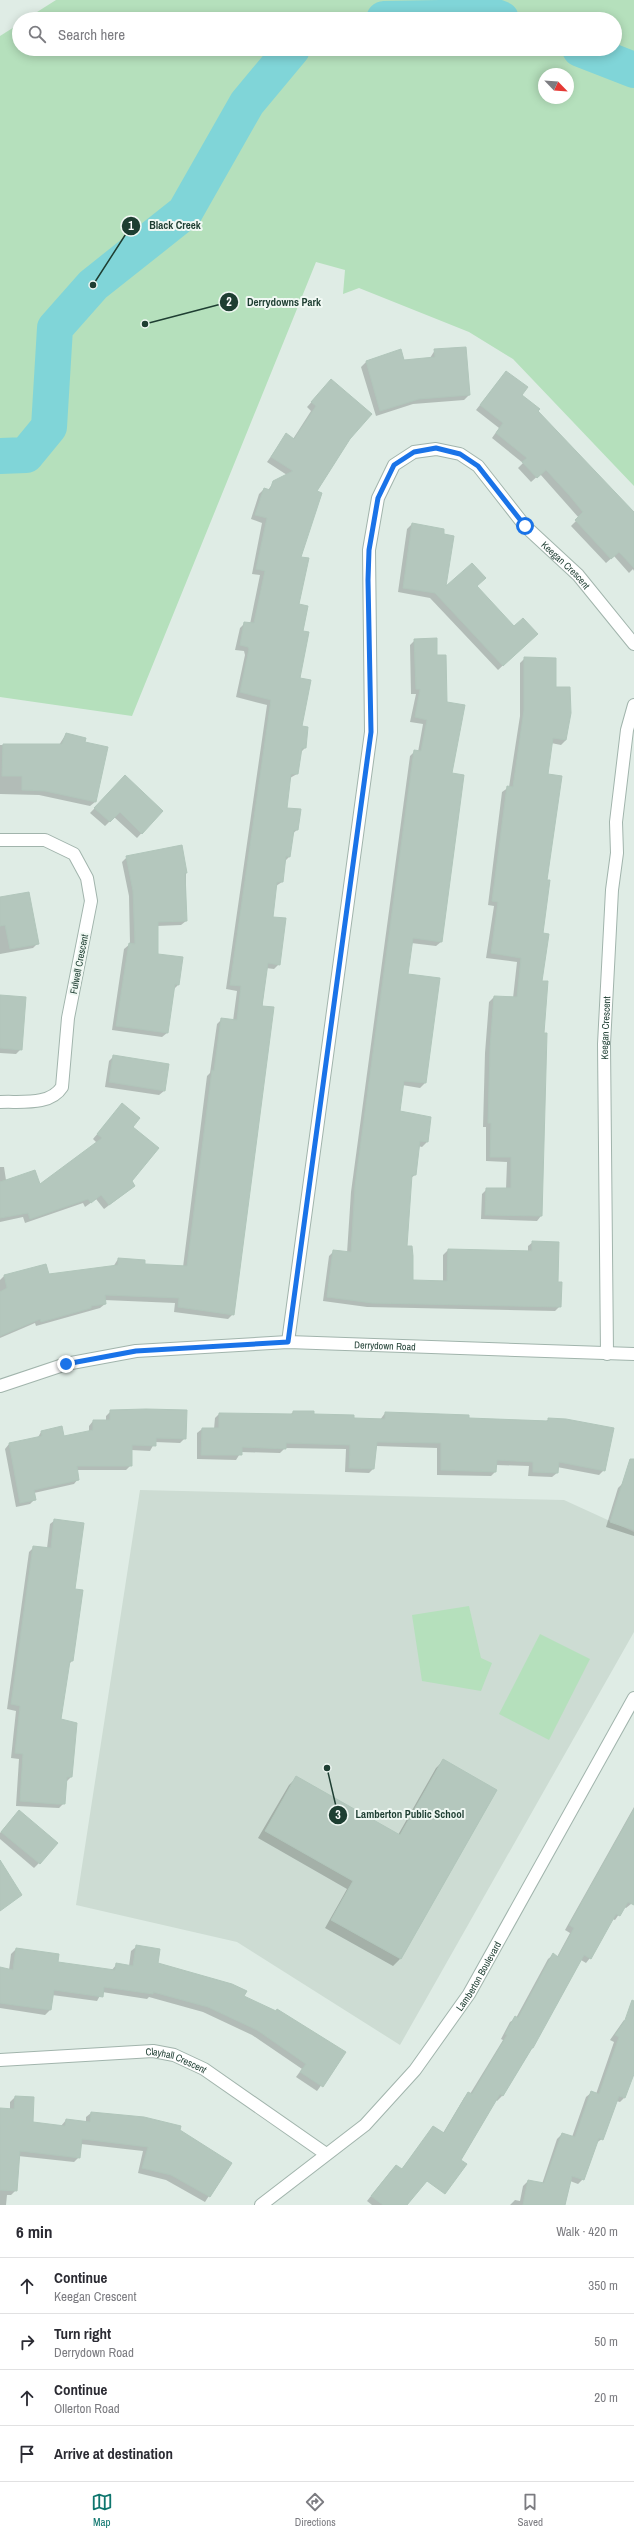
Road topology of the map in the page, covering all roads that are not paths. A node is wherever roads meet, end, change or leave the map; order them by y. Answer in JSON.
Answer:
{"nodes":[{"id":1,"x":634,"y":644,"type":"edge"},
{"id":2,"x":634,"y":705,"type":"edge"},
{"id":3,"x":0,"y":840,"type":"edge"},
{"id":4,"x":0,"y":1102,"type":"edge"},
{"id":5,"x":288,"y":1342,"type":"junction"},
{"id":6,"x":607,"y":1354,"type":"junction"},
{"id":7,"x":634,"y":1354,"type":"edge"},
{"id":8,"x":0,"y":1386,"type":"edge"},
{"id":9,"x":634,"y":1698,"type":"edge"},
{"id":10,"x":0,"y":2060,"type":"edge"},
{"id":11,"x":326,"y":2154,"type":"junction"},
{"id":12,"x":261,"y":2205,"type":"edge"}],
"edges":[{"from":1,"to":5,"type":"street","name":"Keegan Crescent"},
{"from":2,"to":6,"type":"street","name":"Keegan Crescent"},
{"from":3,"to":4,"type":"street","name":"Fulwell Crescent"},
{"from":5,"to":6,"type":"street","name":"Derrydown Road"},
{"from":5,"to":8,"type":"street","name":"Derrydown Road"},
{"from":6,"to":7,"type":"street","name":"Derrydown Road"},
{"from":9,"to":11,"type":"street","name":"Lamberton Boulevard"},
{"from":10,"to":11,"type":"street","name":"Clayhall Crescent"},
{"from":11,"to":12,"type":"street","name":"Lamberton Boulevard"}]}
